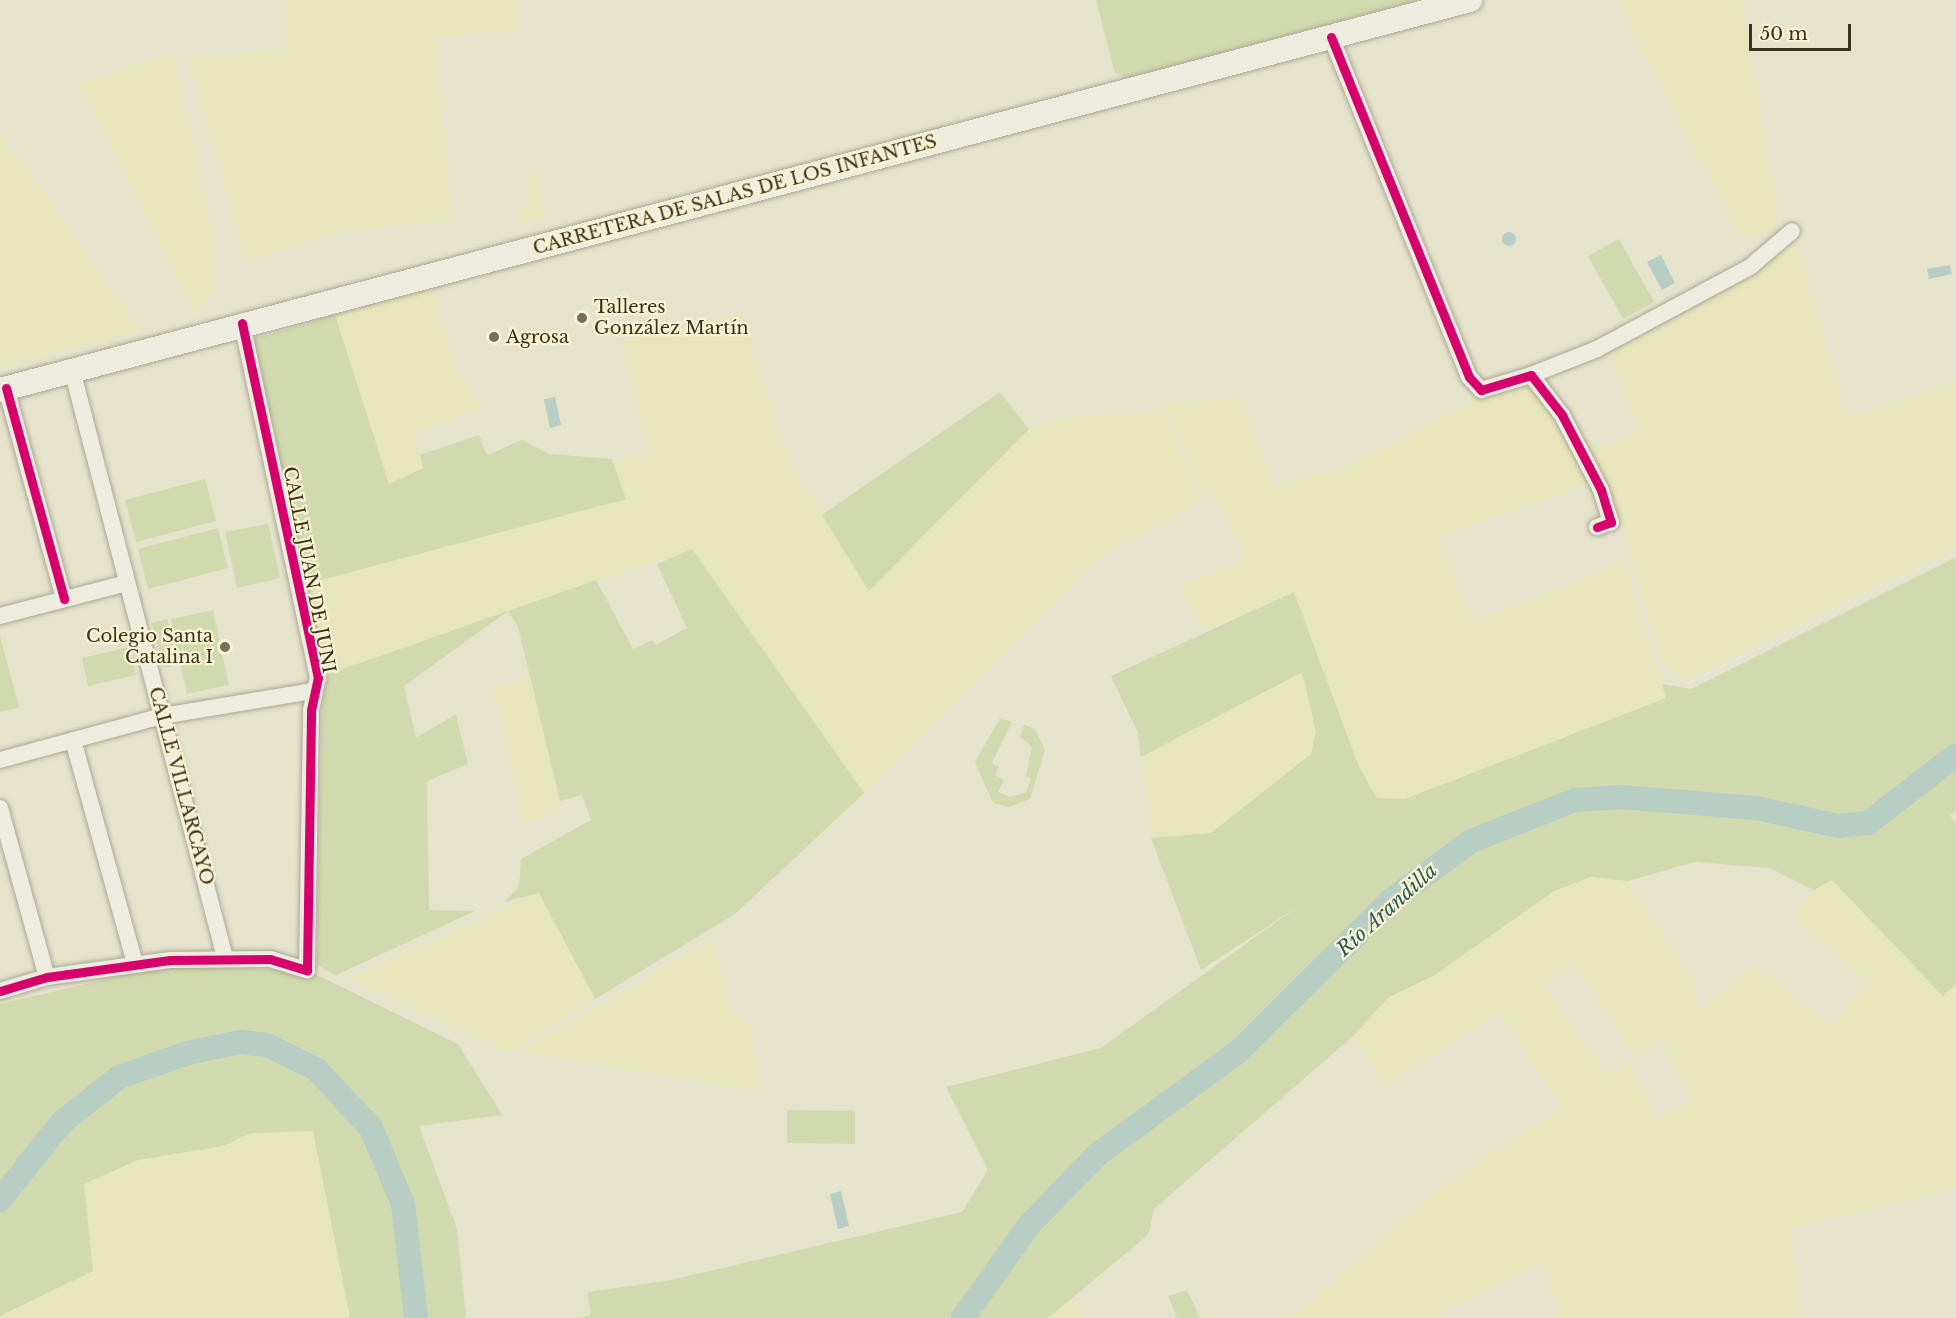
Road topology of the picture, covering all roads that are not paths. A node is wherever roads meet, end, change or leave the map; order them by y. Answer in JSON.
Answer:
{"nodes":[{"id":1,"x":1470,"y":0,"type":"edge"},
{"id":2,"x":1331,"y":37,"type":"junction"},
{"id":3,"x":1792,"y":231,"type":"dead end"},
{"id":4,"x":242,"y":323,"type":"junction"},
{"id":5,"x":72,"y":370,"type":"junction"},
{"id":6,"x":1532,"y":375,"type":"junction"},
{"id":7,"x":3,"y":389,"type":"edge"},
{"id":8,"x":1597,"y":526,"type":"dead end"},
{"id":9,"x":127,"y":583,"type":"junction"},
{"id":10,"x":64,"y":599,"type":"junction"},
{"id":11,"x":1,"y":610,"type":"edge"},
{"id":12,"x":314,"y":691,"type":"junction"},
{"id":13,"x":162,"y":716,"type":"junction"},
{"id":14,"x":73,"y":740,"type":"junction"},
{"id":15,"x":0,"y":760,"type":"edge"},
{"id":16,"x":0,"y":808,"type":"edge"},
{"id":17,"x":225,"y":958,"type":"junction"},
{"id":18,"x":135,"y":963,"type":"junction"},
{"id":19,"x":47,"y":977,"type":"junction"},
{"id":20,"x":0,"y":991,"type":"edge"}],
"edges":[{"from":1,"to":2,"type":"main road","name":"CARRETERA DE SALAS DE LOS INFANTES"},
{"from":2,"to":4,"type":"main road","name":"CARRETERA DE SALAS DE LOS INFANTES"},
{"from":2,"to":6,"type":"street"},
{"from":3,"to":6,"type":"street"},
{"from":4,"to":5,"type":"main road","name":"CARRETERA DE SALAS DE LOS INFANTES"},
{"from":4,"to":12,"type":"street","name":"CALLE JUAN DE JUNI"},
{"from":5,"to":7,"type":"main road","name":"CARRETERA DE SALAS DE LOS INFANTES"},
{"from":5,"to":9,"type":"street","name":"CALLE VILLARCAYO"},
{"from":6,"to":8,"type":"street"},
{"from":7,"to":10,"type":"street"},
{"from":9,"to":10,"type":"street"},
{"from":9,"to":13,"type":"street","name":"CALLE VILLARCAYO"},
{"from":10,"to":11,"type":"street"},
{"from":12,"to":13,"type":"street"},
{"from":12,"to":17,"type":"street","name":"CALLE JUAN DE JUNI"},
{"from":13,"to":14,"type":"street"},
{"from":13,"to":17,"type":"street","name":"CALLE VILLARCAYO"},
{"from":14,"to":15,"type":"street"},
{"from":14,"to":18,"type":"street"},
{"from":16,"to":19,"type":"street"},
{"from":17,"to":18,"type":"street"},
{"from":18,"to":19,"type":"street"},
{"from":19,"to":20,"type":"street"}]}
